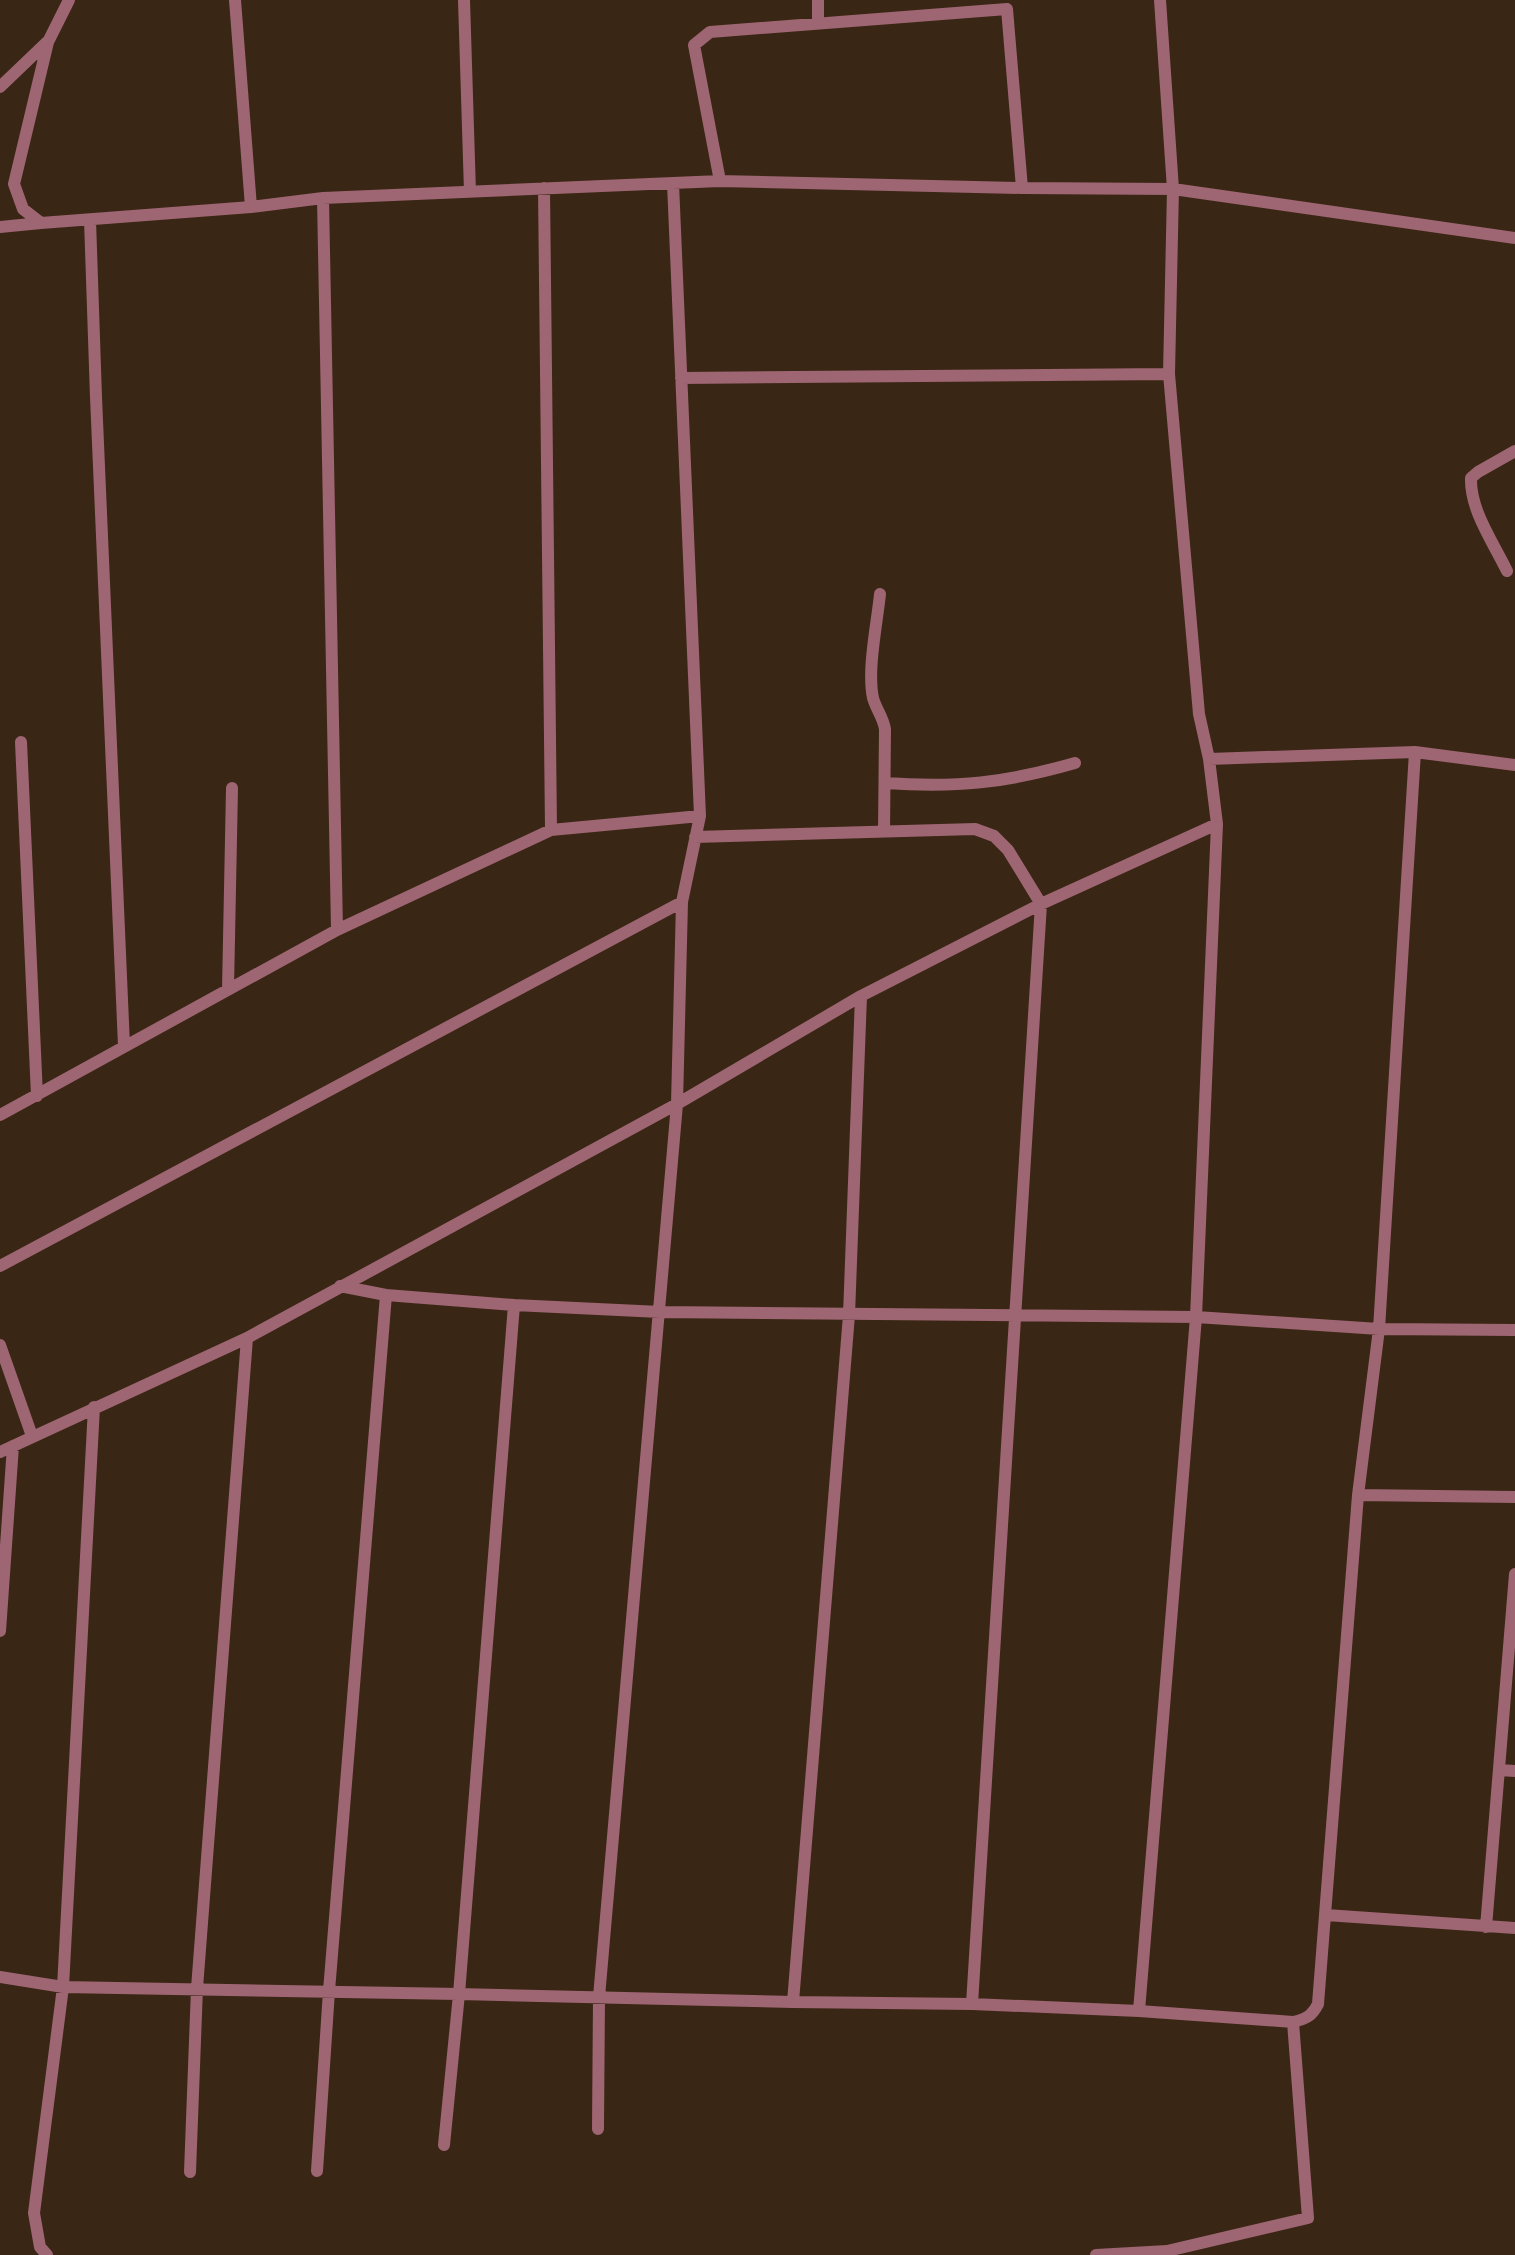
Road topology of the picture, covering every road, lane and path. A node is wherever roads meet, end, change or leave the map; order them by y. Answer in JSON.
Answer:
{"nodes":[{"id":1,"x":69,"y":0,"type":"edge"},
{"id":2,"x":235,"y":0,"type":"edge"},
{"id":3,"x":464,"y":0,"type":"edge"},
{"id":4,"x":818,"y":0,"type":"edge"},
{"id":5,"x":1160,"y":0,"type":"edge"},
{"id":6,"x":1007,"y":4,"type":"edge"},
{"id":7,"x":818,"y":23,"type":"junction"},
{"id":8,"x":48,"y":42,"type":"junction"},
{"id":9,"x":0,"y":87,"type":"edge"},
{"id":10,"x":720,"y":181,"type":"junction"},
{"id":11,"x":673,"y":183,"type":"junction"},
{"id":12,"x":1022,"y":188,"type":"junction"},
{"id":13,"x":544,"y":189,"type":"junction"},
{"id":14,"x":1173,"y":189,"type":"junction"},
{"id":15,"x":470,"y":192,"type":"junction"},
{"id":16,"x":323,"y":198,"type":"junction"},
{"id":17,"x":251,"y":207,"type":"junction"},
{"id":18,"x":90,"y":220,"type":"junction"},
{"id":19,"x":41,"y":223,"type":"junction"},
{"id":20,"x":0,"y":227,"type":"edge"},
{"id":21,"x":1515,"y":238,"type":"edge"},
{"id":22,"x":1169,"y":374,"type":"junction"},
{"id":23,"x":681,"y":378,"type":"junction"},
{"id":24,"x":1515,"y":451,"type":"edge"},
{"id":25,"x":1507,"y":571,"type":"dead end"},
{"id":26,"x":880,"y":594,"type":"dead end"},
{"id":27,"x":21,"y":742,"type":"dead end"},
{"id":28,"x":1415,"y":752,"type":"junction"},
{"id":29,"x":1209,"y":759,"type":"junction"},
{"id":30,"x":1075,"y":763,"type":"dead end"},
{"id":31,"x":1515,"y":765,"type":"edge"},
{"id":32,"x":885,"y":783,"type":"junction"},
{"id":33,"x":232,"y":788,"type":"dead end"},
{"id":34,"x":700,"y":816,"type":"junction"},
{"id":35,"x":1217,"y":824,"type":"junction"},
{"id":36,"x":551,"y":830,"type":"junction"},
{"id":37,"x":884,"y":832,"type":"junction"},
{"id":38,"x":695,"y":837,"type":"junction"},
{"id":39,"x":682,"y":902,"type":"junction"},
{"id":40,"x":1041,"y":904,"type":"junction"},
{"id":41,"x":337,"y":930,"type":"junction"},
{"id":42,"x":228,"y":989,"type":"junction"},
{"id":43,"x":861,"y":996,"type":"junction"},
{"id":44,"x":124,"y":1046,"type":"junction"},
{"id":45,"x":37,"y":1095,"type":"junction"},
{"id":46,"x":677,"y":1104,"type":"junction"},
{"id":47,"x":0,"y":1116,"type":"edge"},
{"id":48,"x":0,"y":1266,"type":"edge"},
{"id":49,"x":340,"y":1286,"type":"junction"},
{"id":50,"x":386,"y":1295,"type":"junction"},
{"id":51,"x":514,"y":1305,"type":"junction"},
{"id":52,"x":660,"y":1312,"type":"junction"},
{"id":53,"x":849,"y":1315,"type":"junction"},
{"id":54,"x":1016,"y":1315,"type":"junction"},
{"id":55,"x":1196,"y":1317,"type":"junction"},
{"id":56,"x":1379,"y":1329,"type":"junction"},
{"id":57,"x":1515,"y":1330,"type":"edge"},
{"id":58,"x":247,"y":1338,"type":"junction"},
{"id":59,"x":0,"y":1345,"type":"edge"},
{"id":60,"x":94,"y":1407,"type":"junction"},
{"id":61,"x":32,"y":1436,"type":"junction"},
{"id":62,"x":13,"y":1446,"type":"junction"},
{"id":63,"x":0,"y":1452,"type":"edge"},
{"id":64,"x":1358,"y":1495,"type":"junction"},
{"id":65,"x":1515,"y":1497,"type":"edge"},
{"id":66,"x":1515,"y":1574,"type":"edge"},
{"id":67,"x":1513,"y":1628,"type":"edge"},
{"id":68,"x":0,"y":1631,"type":"edge"},
{"id":69,"x":1499,"y":1770,"type":"junction"},
{"id":70,"x":1515,"y":1771,"type":"edge"},
{"id":71,"x":1326,"y":1915,"type":"junction"},
{"id":72,"x":1486,"y":1927,"type":"junction"},
{"id":73,"x":1515,"y":1928,"type":"edge"},
{"id":74,"x":0,"y":1977,"type":"edge"},
{"id":75,"x":63,"y":1987,"type":"junction"},
{"id":76,"x":197,"y":1988,"type":"junction"},
{"id":77,"x":329,"y":1992,"type":"junction"},
{"id":78,"x":459,"y":1994,"type":"junction"},
{"id":79,"x":599,"y":1998,"type":"junction"},
{"id":80,"x":793,"y":2002,"type":"junction"},
{"id":81,"x":972,"y":2004,"type":"junction"},
{"id":82,"x":1139,"y":2011,"type":"junction"},
{"id":83,"x":1293,"y":2022,"type":"junction"},
{"id":84,"x":598,"y":2128,"type":"dead end"},
{"id":85,"x":444,"y":2145,"type":"dead end"},
{"id":86,"x":317,"y":2171,"type":"dead end"},
{"id":87,"x":190,"y":2172,"type":"dead end"},
{"id":88,"x":47,"y":2255,"type":"edge"},
{"id":89,"x":1096,"y":2255,"type":"edge"}],
"edges":[{"from":1,"to":8,"type":"street"},
{"from":2,"to":17,"type":"street"},
{"from":3,"to":15,"type":"street"},
{"from":4,"to":7,"type":"street"},
{"from":5,"to":14,"type":"street"},
{"from":6,"to":7,"type":"street"},
{"from":6,"to":12,"type":"street"},
{"from":7,"to":10,"type":"street"},
{"from":8,"to":9,"type":"street"},
{"from":8,"to":19,"type":"street"},
{"from":10,"to":11,"type":"street"},
{"from":10,"to":12,"type":"street"},
{"from":11,"to":13,"type":"street"},
{"from":11,"to":23,"type":"street"},
{"from":12,"to":14,"type":"street"},
{"from":13,"to":15,"type":"street"},
{"from":13,"to":36,"type":"street"},
{"from":14,"to":21,"type":"street"},
{"from":14,"to":22,"type":"street"},
{"from":15,"to":16,"type":"street"},
{"from":16,"to":17,"type":"street"},
{"from":16,"to":41,"type":"street"},
{"from":17,"to":18,"type":"street"},
{"from":18,"to":19,"type":"street"},
{"from":18,"to":44,"type":"street"},
{"from":19,"to":20,"type":"street"},
{"from":22,"to":23,"type":"street"},
{"from":22,"to":29,"type":"street"},
{"from":23,"to":34,"type":"street"},
{"from":24,"to":25,"type":"street"},
{"from":26,"to":32,"type":"street"},
{"from":27,"to":45,"type":"street"},
{"from":28,"to":29,"type":"street"},
{"from":28,"to":31,"type":"street"},
{"from":28,"to":56,"type":"street"},
{"from":29,"to":35,"type":"street"},
{"from":30,"to":32,"type":"street"},
{"from":32,"to":37,"type":"street"},
{"from":33,"to":42,"type":"street"},
{"from":34,"to":36,"type":"street"},
{"from":34,"to":38,"type":"street"},
{"from":35,"to":40,"type":"street"},
{"from":35,"to":55,"type":"street"},
{"from":36,"to":41,"type":"street"},
{"from":37,"to":38,"type":"street"},
{"from":37,"to":40,"type":"street"},
{"from":38,"to":39,"type":"street"},
{"from":39,"to":46,"type":"street"},
{"from":39,"to":48,"type":"street"},
{"from":40,"to":43,"type":"street"},
{"from":40,"to":54,"type":"street"},
{"from":41,"to":42,"type":"street"},
{"from":42,"to":44,"type":"street"},
{"from":43,"to":46,"type":"street"},
{"from":43,"to":53,"type":"street"},
{"from":44,"to":45,"type":"street"},
{"from":45,"to":47,"type":"street"},
{"from":46,"to":49,"type":"street"},
{"from":46,"to":52,"type":"street"},
{"from":49,"to":50,"type":"street"},
{"from":49,"to":58,"type":"street"},
{"from":50,"to":51,"type":"street"},
{"from":50,"to":77,"type":"street"},
{"from":51,"to":52,"type":"street"},
{"from":51,"to":78,"type":"street"},
{"from":52,"to":53,"type":"street"},
{"from":52,"to":79,"type":"street"},
{"from":53,"to":54,"type":"street"},
{"from":53,"to":80,"type":"street"},
{"from":54,"to":55,"type":"street"},
{"from":54,"to":81,"type":"street"},
{"from":55,"to":56,"type":"street"},
{"from":55,"to":82,"type":"street"},
{"from":56,"to":57,"type":"street"},
{"from":56,"to":64,"type":"street"},
{"from":58,"to":60,"type":"street"},
{"from":58,"to":76,"type":"street"},
{"from":59,"to":61,"type":"street"},
{"from":60,"to":61,"type":"street"},
{"from":60,"to":75,"type":"street"},
{"from":61,"to":62,"type":"street"},
{"from":62,"to":63,"type":"street"},
{"from":62,"to":68,"type":"street"},
{"from":64,"to":65,"type":"street"},
{"from":64,"to":71,"type":"street"},
{"from":66,"to":67,"type":"street"},
{"from":67,"to":69,"type":"street"},
{"from":69,"to":70,"type":"street"},
{"from":69,"to":72,"type":"street"},
{"from":71,"to":72,"type":"street"},
{"from":71,"to":83,"type":"street"},
{"from":72,"to":73,"type":"street"},
{"from":74,"to":75,"type":"street"},
{"from":75,"to":76,"type":"street"},
{"from":75,"to":88,"type":"street"},
{"from":76,"to":77,"type":"street"},
{"from":76,"to":87,"type":"street"},
{"from":77,"to":78,"type":"street"},
{"from":77,"to":86,"type":"street"},
{"from":78,"to":79,"type":"street"},
{"from":78,"to":85,"type":"street"},
{"from":79,"to":80,"type":"street"},
{"from":79,"to":84,"type":"street"},
{"from":80,"to":81,"type":"street"},
{"from":81,"to":82,"type":"street"},
{"from":82,"to":83,"type":"street"},
{"from":83,"to":89,"type":"street"}]}
